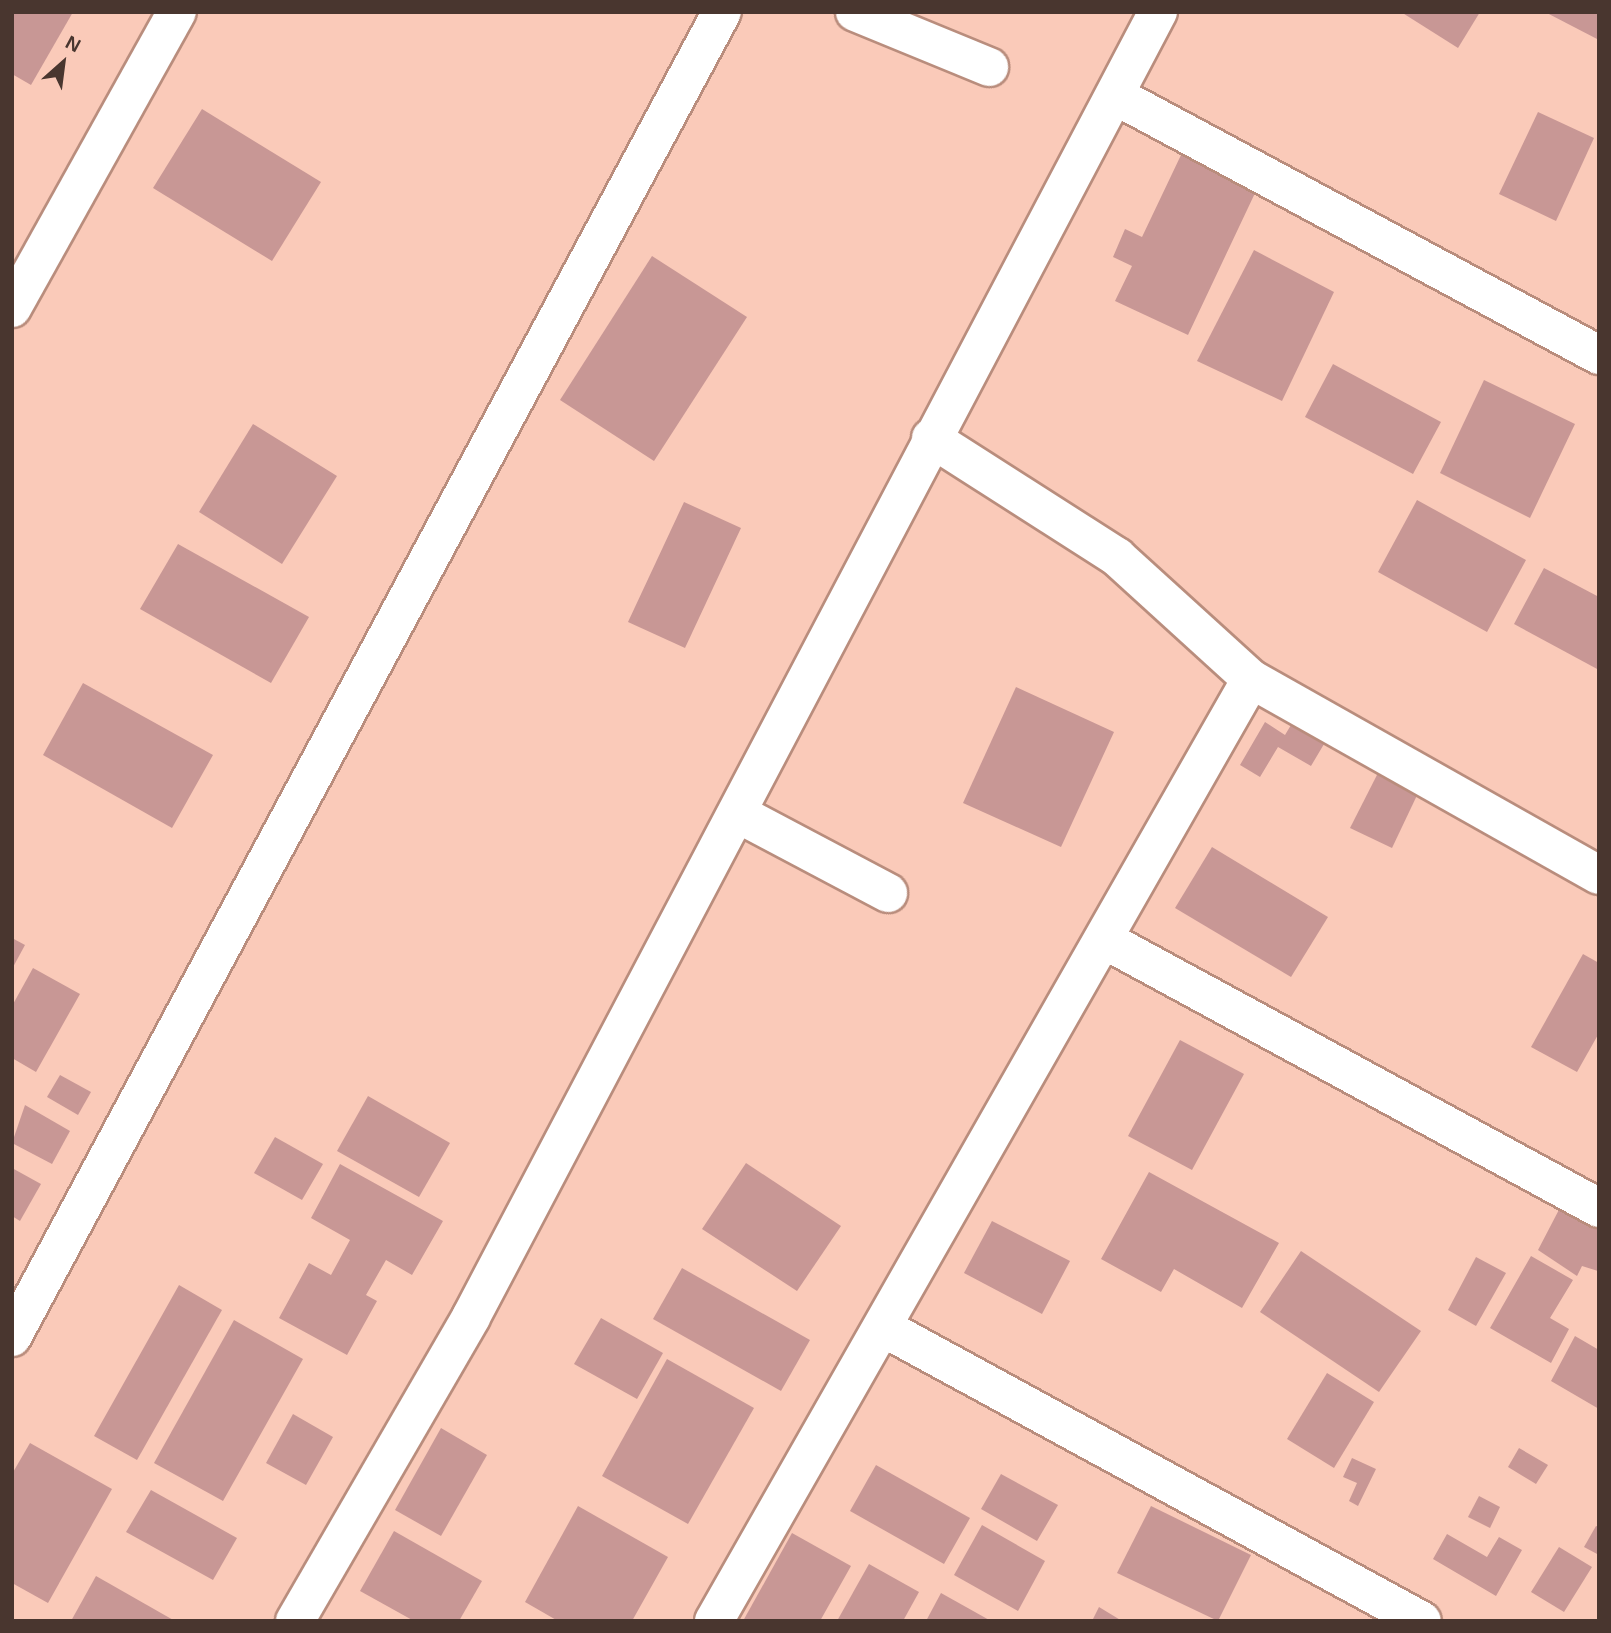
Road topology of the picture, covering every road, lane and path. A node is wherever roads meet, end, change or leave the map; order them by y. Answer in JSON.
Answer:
{"nodes":[{"id":1,"x":177,"y":12,"type":"edge"},
{"id":2,"x":722,"y":12,"type":"edge"},
{"id":3,"x":855,"y":12,"type":"edge"},
{"id":4,"x":1158,"y":12,"type":"edge"},
{"id":5,"x":989,"y":67,"type":"dead end"},
{"id":6,"x":1118,"y":97,"type":"junction"},
{"id":7,"x":12,"y":308,"type":"edge"},
{"id":8,"x":1599,"y":355,"type":"edge"},
{"id":9,"x":931,"y":438,"type":"junction"},
{"id":10,"x":1251,"y":679,"type":"junction"},
{"id":11,"x":737,"y":813,"type":"junction"},
{"id":12,"x":1599,"y":874,"type":"edge"},
{"id":13,"x":887,"y":893,"type":"dead end"},
{"id":14,"x":1105,"y":940,"type":"junction"},
{"id":15,"x":1599,"y":1208,"type":"edge"},
{"id":16,"x":886,"y":1329,"type":"junction"},
{"id":17,"x":12,"y":1337,"type":"edge"},
{"id":18,"x":295,"y":1621,"type":"edge"},
{"id":19,"x":714,"y":1621,"type":"edge"},
{"id":20,"x":1422,"y":1621,"type":"edge"}],
"edges":[{"from":1,"to":7,"type":"street"},
{"from":2,"to":17,"type":"street"},
{"from":3,"to":5,"type":"street"},
{"from":4,"to":6,"type":"street"},
{"from":6,"to":8,"type":"street"},
{"from":6,"to":9,"type":"street"},
{"from":9,"to":10,"type":"street"},
{"from":9,"to":11,"type":"street"},
{"from":10,"to":12,"type":"street"},
{"from":10,"to":14,"type":"street"},
{"from":11,"to":13,"type":"street"},
{"from":11,"to":18,"type":"street"},
{"from":14,"to":15,"type":"street"},
{"from":14,"to":16,"type":"street"},
{"from":16,"to":19,"type":"street"},
{"from":16,"to":20,"type":"street"}]}
